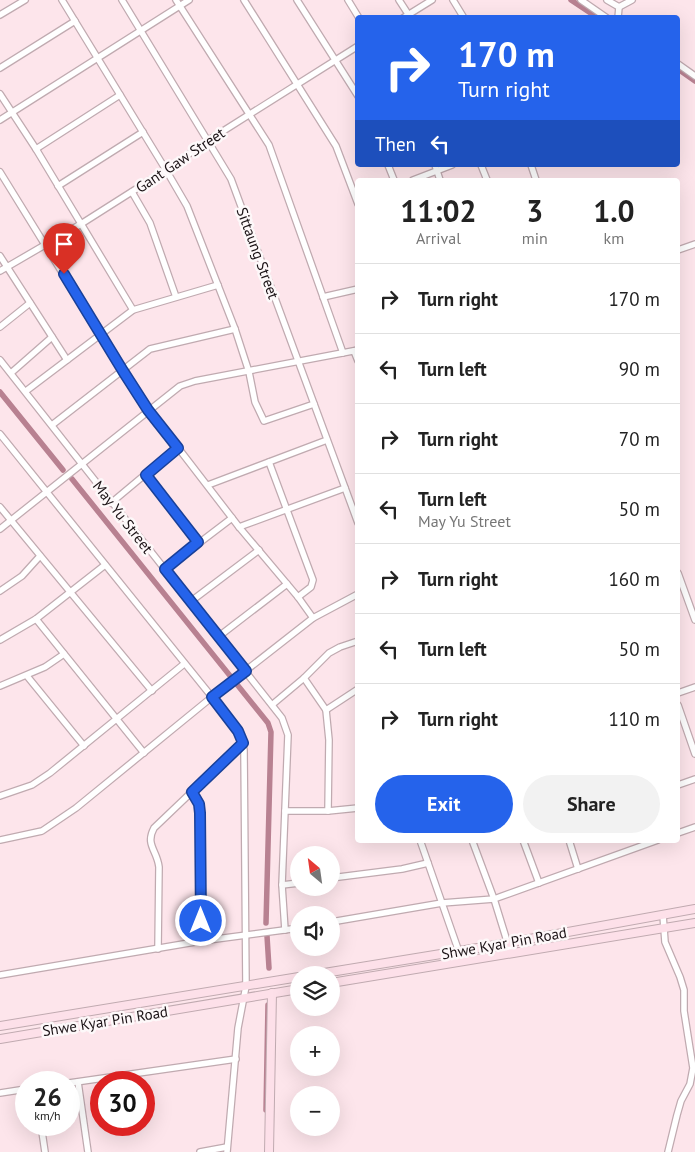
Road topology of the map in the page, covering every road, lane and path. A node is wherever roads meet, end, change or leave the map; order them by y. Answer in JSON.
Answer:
{"nodes":[{"id":1,"x":25,"y":0,"type":"edge"},
{"id":2,"x":62,"y":0,"type":"edge"},
{"id":3,"x":122,"y":0,"type":"edge"},
{"id":4,"x":189,"y":0,"type":"edge"},
{"id":5,"x":244,"y":0,"type":"edge"},
{"id":6,"x":297,"y":0,"type":"edge"},
{"id":7,"x":348,"y":0,"type":"edge"},
{"id":8,"x":399,"y":0,"type":"edge"},
{"id":9,"x":432,"y":0,"type":"edge"},
{"id":10,"x":453,"y":0,"type":"edge"},
{"id":11,"x":581,"y":0,"type":"edge"},
{"id":12,"x":607,"y":0,"type":"edge"},
{"id":13,"x":632,"y":0,"type":"edge"},
{"id":14,"x":178,"y":3,"type":"edge"},
{"id":15,"x":619,"y":7,"type":"junction"},
{"id":16,"x":0,"y":15,"type":"edge"},
{"id":17,"x":357,"y":15,"type":"edge"},
{"id":18,"x":406,"y":15,"type":"edge"},
{"id":19,"x":409,"y":15,"type":"edge"},
{"id":20,"x":462,"y":15,"type":"edge"},
{"id":21,"x":603,"y":15,"type":"edge"},
{"id":22,"x":618,"y":15,"type":"edge"},
{"id":23,"x":75,"y":21,"type":"junction"},
{"id":24,"x":141,"y":29,"type":"junction"},
{"id":25,"x":355,"y":48,"type":"edge"},
{"id":26,"x":97,"y":58,"type":"junction"},
{"id":27,"x":335,"y":60,"type":"junction"},
{"id":28,"x":680,"y":65,"type":"edge"},
{"id":29,"x":0,"y":68,"type":"edge"},
{"id":30,"x":695,"y":76,"type":"edge"},
{"id":31,"x":298,"y":84,"type":"junction"},
{"id":32,"x":355,"y":91,"type":"edge"},
{"id":33,"x":0,"y":94,"type":"edge"},
{"id":34,"x":120,"y":95,"type":"junction"},
{"id":35,"x":12,"y":113,"type":"junction"},
{"id":36,"x":249,"y":114,"type":"junction"},
{"id":37,"x":0,"y":120,"type":"edge"},
{"id":38,"x":143,"y":132,"type":"junction"},
{"id":39,"x":209,"y":140,"type":"junction"},
{"id":40,"x":36,"y":149,"type":"junction"},
{"id":41,"x":436,"y":168,"type":"edge"},
{"id":42,"x":166,"y":170,"type":"junction"},
{"id":43,"x":0,"y":172,"type":"edge"},
{"id":44,"x":417,"y":178,"type":"edge"},
{"id":45,"x":58,"y":186,"type":"junction"},
{"id":46,"x":132,"y":192,"type":"junction"},
{"id":47,"x":355,"y":196,"type":"edge"},
{"id":48,"x":81,"y":224,"type":"junction"},
{"id":49,"x":45,"y":244,"type":"junction"},
{"id":50,"x":695,"y":244,"type":"edge"},
{"id":51,"x":680,"y":249,"type":"edge"},
{"id":52,"x":0,"y":256,"type":"edge"},
{"id":53,"x":7,"y":266,"type":"junction"},
{"id":54,"x":0,"y":271,"type":"edge"},
{"id":55,"x":218,"y":285,"type":"junction"},
{"id":56,"x":355,"y":290,"type":"edge"},
{"id":57,"x":176,"y":297,"type":"junction"},
{"id":58,"x":323,"y":297,"type":"junction"},
{"id":59,"x":30,"y":302,"type":"junction"},
{"id":60,"x":133,"y":310,"type":"junction"},
{"id":61,"x":0,"y":327,"type":"edge"},
{"id":62,"x":234,"y":329,"type":"junction"},
{"id":63,"x":101,"y":334,"type":"junction"},
{"id":64,"x":52,"y":337,"type":"junction"},
{"id":65,"x":355,"y":350,"type":"edge"},
{"id":66,"x":343,"y":353,"type":"junction"},
{"id":67,"x":0,"y":360,"type":"edge"},
{"id":68,"x":67,"y":360,"type":"junction"},
{"id":69,"x":298,"y":361,"type":"junction"},
{"id":70,"x":123,"y":371,"type":"junction"},
{"id":71,"x":249,"y":372,"type":"junction"},
{"id":72,"x":11,"y":373,"type":"junction"},
{"id":73,"x":26,"y":391,"type":"junction"},
{"id":74,"x":314,"y":404,"type":"junction"},
{"id":75,"x":148,"y":410,"type":"junction"},
{"id":76,"x":52,"y":425,"type":"junction"},
{"id":77,"x":0,"y":434,"type":"edge"},
{"id":78,"x":327,"y":440,"type":"junction"},
{"id":79,"x":178,"y":448,"type":"junction"},
{"id":80,"x":269,"y":462,"type":"junction"},
{"id":81,"x":82,"y":464,"type":"junction"},
{"id":82,"x":146,"y":475,"type":"junction"},
{"id":83,"x":208,"y":485,"type":"junction"},
{"id":84,"x":344,"y":488,"type":"junction"},
{"id":85,"x":46,"y":492,"type":"junction"},
{"id":86,"x":111,"y":503,"type":"junction"},
{"id":87,"x":0,"y":507,"type":"edge"},
{"id":88,"x":287,"y":509,"type":"junction"},
{"id":89,"x":355,"y":516,"type":"edge"},
{"id":90,"x":232,"y":518,"type":"junction"},
{"id":91,"x":11,"y":520,"type":"junction"},
{"id":92,"x":239,"y":526,"type":"junction"},
{"id":93,"x":0,"y":529,"type":"edge"},
{"id":94,"x":198,"y":542,"type":"junction"},
{"id":95,"x":259,"y":550,"type":"junction"},
{"id":96,"x":40,"y":556,"type":"junction"},
{"id":97,"x":105,"y":565,"type":"junction"},
{"id":98,"x":165,"y":569,"type":"junction"},
{"id":99,"x":680,"y":579,"type":"edge"},
{"id":100,"x":287,"y":584,"type":"junction"},
{"id":101,"x":0,"y":591,"type":"edge"},
{"id":102,"x":71,"y":592,"type":"junction"},
{"id":103,"x":355,"y":596,"type":"edge"},
{"id":104,"x":298,"y":597,"type":"junction"},
{"id":105,"x":190,"y":602,"type":"junction"},
{"id":106,"x":313,"y":618,"type":"junction"},
{"id":107,"x":36,"y":619,"type":"junction"},
{"id":108,"x":695,"y":620,"type":"edge"},
{"id":109,"x":218,"y":637,"type":"junction"},
{"id":110,"x":0,"y":640,"type":"edge"},
{"id":111,"x":355,"y":642,"type":"edge"},
{"id":112,"x":64,"y":654,"type":"junction"},
{"id":113,"x":184,"y":664,"type":"junction"},
{"id":114,"x":246,"y":671,"type":"junction"},
{"id":115,"x":27,"y":676,"type":"junction"},
{"id":116,"x":304,"y":678,"type":"junction"},
{"id":117,"x":0,"y":686,"type":"edge"},
{"id":118,"x":695,"y":687,"type":"edge"},
{"id":119,"x":152,"y":691,"type":"junction"},
{"id":120,"x":355,"y":691,"type":"edge"},
{"id":121,"x":680,"y":692,"type":"edge"},
{"id":122,"x":212,"y":697,"type":"junction"},
{"id":123,"x":273,"y":704,"type":"junction"},
{"id":124,"x":326,"y":710,"type":"junction"},
{"id":125,"x":680,"y":711,"type":"edge"},
{"id":126,"x":117,"y":719,"type":"junction"},
{"id":127,"x":243,"y":743,"type":"junction"},
{"id":128,"x":84,"y":746,"type":"junction"},
{"id":129,"x":144,"y":753,"type":"junction"},
{"id":130,"x":695,"y":754,"type":"edge"},
{"id":131,"x":695,"y":779,"type":"edge"},
{"id":132,"x":680,"y":784,"type":"edge"},
{"id":133,"x":192,"y":792,"type":"junction"},
{"id":134,"x":0,"y":796,"type":"edge"},
{"id":135,"x":355,"y":808,"type":"edge"},
{"id":136,"x":285,"y":811,"type":"junction"},
{"id":137,"x":328,"y":811,"type":"junction"},
{"id":138,"x":695,"y":827,"type":"edge"},
{"id":139,"x":680,"y":832,"type":"edge"},
{"id":140,"x":0,"y":840,"type":"edge"},
{"id":141,"x":421,"y":843,"type":"edge"},
{"id":142,"x":473,"y":843,"type":"edge"},
{"id":143,"x":524,"y":843,"type":"edge"},
{"id":144,"x":570,"y":843,"type":"edge"},
{"id":145,"x":650,"y":843,"type":"edge"},
{"id":146,"x":428,"y":863,"type":"junction"},
{"id":147,"x":578,"y":869,"type":"junction"},
{"id":148,"x":340,"y":877,"type":"edge"},
{"id":149,"x":539,"y":883,"type":"junction"},
{"id":150,"x":290,"y":884,"type":"edge"},
{"id":151,"x":282,"y":885,"type":"junction"},
{"id":152,"x":494,"y":899,"type":"junction"},
{"id":153,"x":442,"y":903,"type":"junction"},
{"id":154,"x":695,"y":909,"type":"edge"},
{"id":155,"x":663,"y":915,"type":"junction"},
{"id":156,"x":340,"y":920,"type":"edge"},
{"id":157,"x":695,"y":923,"type":"edge"},
{"id":158,"x":290,"y":929,"type":"edge"},
{"id":159,"x":664,"y":929,"type":"junction"},
{"id":160,"x":285,"y":930,"type":"junction"},
{"id":161,"x":245,"y":936,"type":"junction"},
{"id":162,"x":201,"y":941,"type":"junction"},
{"id":163,"x":508,"y":943,"type":"junction"},
{"id":164,"x":158,"y":949,"type":"junction"},
{"id":165,"x":459,"y":952,"type":"junction"},
{"id":166,"x":511,"y":954,"type":"junction"},
{"id":167,"x":340,"y":971,"type":"edge"},
{"id":168,"x":0,"y":975,"type":"edge"},
{"id":169,"x":290,"y":979,"type":"edge"},
{"id":170,"x":340,"y":982,"type":"edge"},
{"id":171,"x":246,"y":986,"type":"junction"},
{"id":172,"x":290,"y":990,"type":"edge"},
{"id":173,"x":272,"y":993,"type":"junction"},
{"id":174,"x":244,"y":997,"type":"junction"},
{"id":175,"x":0,"y":1026,"type":"edge"},
{"id":176,"x":0,"y":1039,"type":"edge"},
{"id":177,"x":236,"y":1059,"type":"junction"},
{"id":178,"x":80,"y":1082,"type":"edge"},
{"id":179,"x":692,"y":1085,"type":"edge"},
{"id":180,"x":15,"y":1091,"type":"edge"},
{"id":181,"x":0,"y":1093,"type":"edge"},
{"id":182,"x":80,"y":1096,"type":"edge"},
{"id":183,"x":43,"y":1136,"type":"edge"},
{"id":184,"x":227,"y":1149,"type":"edge"},
{"id":185,"x":45,"y":1152,"type":"edge"},
{"id":186,"x":88,"y":1152,"type":"edge"},
{"id":187,"x":200,"y":1152,"type":"edge"},
{"id":188,"x":269,"y":1152,"type":"edge"},
{"id":189,"x":668,"y":1152,"type":"edge"}],
"edges":[{"from":1,"to":16,"type":"street"},
{"from":2,"to":23,"type":"street"},
{"from":3,"to":24,"type":"street","name":"Sittaung Street"},
{"from":4,"to":14,"type":"street"},
{"from":5,"to":31,"type":"street"},
{"from":6,"to":27,"type":"street"},
{"from":7,"to":17,"type":"street"},
{"from":8,"to":18,"type":"street"},
{"from":9,"to":19,"type":"street"},
{"from":10,"to":20,"type":"street"},
{"from":11,"to":21,"type":"street"},
{"from":12,"to":15,"type":"street"},
{"from":13,"to":15,"type":"street"},
{"from":14,"to":24,"type":"street"},
{"from":14,"to":36,"type":"street"},
{"from":15,"to":22,"type":"street"},
{"from":23,"to":26,"type":"street"},
{"from":23,"to":29,"type":"street"},
{"from":24,"to":26,"type":"street"},
{"from":24,"to":39,"type":"street","name":"Sittaung Street"},
{"from":25,"to":27,"type":"street","name":"Gant Gaw Street"},
{"from":26,"to":34,"type":"street"},
{"from":26,"to":35,"type":"street"},
{"from":27,"to":31,"type":"street","name":"Gant Gaw Street"},
{"from":27,"to":32,"type":"street"},
{"from":28,"to":30,"type":"street"},
{"from":31,"to":36,"type":"street","name":"Gant Gaw Street"},
{"from":31,"to":47,"type":"street"},
{"from":33,"to":35,"type":"street"},
{"from":34,"to":38,"type":"street"},
{"from":34,"to":40,"type":"street"},
{"from":35,"to":37,"type":"street"},
{"from":35,"to":40,"type":"street"},
{"from":36,"to":39,"type":"street","name":"Gant Gaw Street"},
{"from":36,"to":58,"type":"street"},
{"from":38,"to":42,"type":"street"},
{"from":38,"to":45,"type":"street"},
{"from":39,"to":42,"type":"street","name":"Gant Gaw Street"},
{"from":39,"to":69,"type":"street","name":"Sittaung Street"},
{"from":40,"to":45,"type":"street"},
{"from":41,"to":44,"type":"street"},
{"from":42,"to":46,"type":"street","name":"Gant Gaw Street"},
{"from":42,"to":55,"type":"street"},
{"from":43,"to":49,"type":"street"},
{"from":45,"to":48,"type":"street"},
{"from":46,"to":48,"type":"street","name":"Gant Gaw Street"},
{"from":46,"to":57,"type":"street"},
{"from":48,"to":49,"type":"street","name":"Gant Gaw Street"},
{"from":48,"to":60,"type":"street"},
{"from":49,"to":53,"type":"street","name":"Gant Gaw Street"},
{"from":49,"to":63,"type":"street"},
{"from":50,"to":51,"type":"street"},
{"from":52,"to":53,"type":"street"},
{"from":53,"to":54,"type":"street","name":"Gant Gaw Street"},
{"from":53,"to":59,"type":"street"},
{"from":55,"to":57,"type":"street"},
{"from":55,"to":62,"type":"street"},
{"from":56,"to":58,"type":"street"},
{"from":57,"to":60,"type":"street"},
{"from":58,"to":66,"type":"street"},
{"from":59,"to":61,"type":"street"},
{"from":59,"to":64,"type":"street"},
{"from":60,"to":63,"type":"street"},
{"from":62,"to":70,"type":"street"},
{"from":62,"to":71,"type":"street"},
{"from":63,"to":68,"type":"street"},
{"from":63,"to":70,"type":"street"},
{"from":64,"to":68,"type":"street"},
{"from":64,"to":72,"type":"street"},
{"from":65,"to":66,"type":"street"},
{"from":66,"to":69,"type":"street"},
{"from":67,"to":72,"type":"street","name":"May Yu Street"},
{"from":68,"to":73,"type":"street"},
{"from":69,"to":71,"type":"street"},
{"from":69,"to":74,"type":"street","name":"Sittaung Street"},
{"from":70,"to":75,"type":"street"},
{"from":70,"to":76,"type":"street"},
{"from":71,"to":74,"type":"street"},
{"from":71,"to":75,"type":"street"},
{"from":72,"to":73,"type":"street","name":"May Yu Street"},
{"from":73,"to":76,"type":"street","name":"May Yu Street"},
{"from":74,"to":78,"type":"street","name":"Sittaung Street"},
{"from":75,"to":79,"type":"street"},
{"from":75,"to":81,"type":"street"},
{"from":76,"to":81,"type":"street","name":"May Yu Street"},
{"from":77,"to":85,"type":"street"},
{"from":78,"to":80,"type":"street"},
{"from":78,"to":84,"type":"street","name":"Sittaung Street"},
{"from":79,"to":82,"type":"street"},
{"from":79,"to":83,"type":"street"},
{"from":80,"to":83,"type":"street"},
{"from":80,"to":88,"type":"street"},
{"from":81,"to":85,"type":"street"},
{"from":81,"to":86,"type":"street","name":"May Yu Street"},
{"from":82,"to":86,"type":"street"},
{"from":82,"to":94,"type":"street"},
{"from":83,"to":90,"type":"street"},
{"from":84,"to":88,"type":"street"},
{"from":84,"to":89,"type":"street","name":"Sittaung Street"},
{"from":85,"to":91,"type":"street"},
{"from":85,"to":97,"type":"street"},
{"from":86,"to":98,"type":"street","name":"May Yu Street"},
{"from":87,"to":91,"type":"street"},
{"from":88,"to":92,"type":"street"},
{"from":88,"to":104,"type":"street"},
{"from":90,"to":92,"type":"street"},
{"from":90,"to":94,"type":"street"},
{"from":91,"to":93,"type":"street"},
{"from":91,"to":96,"type":"street"},
{"from":92,"to":95,"type":"street"},
{"from":94,"to":98,"type":"street"},
{"from":95,"to":100,"type":"street"},
{"from":95,"to":105,"type":"street"},
{"from":96,"to":101,"type":"street"},
{"from":96,"to":102,"type":"street"},
{"from":97,"to":102,"type":"street"},
{"from":97,"to":113,"type":"street"},
{"from":98,"to":105,"type":"street","name":"May Yu Street"},
{"from":99,"to":108,"type":"street"},
{"from":100,"to":104,"type":"street"},
{"from":100,"to":109,"type":"street"},
{"from":102,"to":107,"type":"street"},
{"from":102,"to":119,"type":"street"},
{"from":103,"to":106,"type":"street"},
{"from":104,"to":106,"type":"street"},
{"from":105,"to":109,"type":"street","name":"May Yu Street"},
{"from":106,"to":114,"type":"street"},
{"from":107,"to":110,"type":"street"},
{"from":107,"to":112,"type":"street"},
{"from":109,"to":114,"type":"street","name":"May Yu Street"},
{"from":111,"to":116,"type":"street"},
{"from":112,"to":115,"type":"street"},
{"from":112,"to":126,"type":"street"},
{"from":113,"to":119,"type":"street"},
{"from":113,"to":122,"type":"street"},
{"from":114,"to":122,"type":"street"},
{"from":114,"to":123,"type":"street","name":"May Yu Street"},
{"from":115,"to":117,"type":"street"},
{"from":115,"to":128,"type":"street"},
{"from":116,"to":123,"type":"street"},
{"from":116,"to":124,"type":"street"},
{"from":118,"to":121,"type":"street"},
{"from":119,"to":126,"type":"street"},
{"from":120,"to":124,"type":"street"},
{"from":122,"to":127,"type":"street"},
{"from":122,"to":129,"type":"street"},
{"from":123,"to":136,"type":"street","name":"May Yu Street"},
{"from":124,"to":137,"type":"street"},
{"from":125,"to":130,"type":"street"},
{"from":126,"to":128,"type":"street"},
{"from":126,"to":129,"type":"street"},
{"from":127,"to":133,"type":"street"},
{"from":127,"to":161,"type":"street"},
{"from":128,"to":134,"type":"street"},
{"from":129,"to":140,"type":"street"},
{"from":131,"to":132,"type":"street"},
{"from":133,"to":162,"type":"street"},
{"from":133,"to":164,"type":"street"},
{"from":135,"to":137,"type":"street"},
{"from":136,"to":137,"type":"street"},
{"from":136,"to":151,"type":"street","name":"May Yu Street"},
{"from":138,"to":139,"type":"street"},
{"from":141,"to":146,"type":"street"},
{"from":142,"to":152,"type":"street"},
{"from":143,"to":149,"type":"street"},
{"from":144,"to":147,"type":"street"},
{"from":145,"to":147,"type":"street"},
{"from":146,"to":148,"type":"street"},
{"from":146,"to":153,"type":"street"},
{"from":147,"to":149,"type":"street"},
{"from":149,"to":152,"type":"street"},
{"from":150,"to":151,"type":"street"},
{"from":151,"to":160,"type":"street","name":"May Yu Street"},
{"from":152,"to":153,"type":"street"},
{"from":152,"to":163,"type":"street"},
{"from":153,"to":156,"type":"street"},
{"from":153,"to":165,"type":"street"},
{"from":154,"to":155,"type":"street","name":"Shwe Kyar Pin Road"},
{"from":155,"to":159,"type":"street"},
{"from":155,"to":163,"type":"street","name":"Shwe Kyar Pin Road"},
{"from":157,"to":159,"type":"street","name":"Shwe Kyar Pin Road"},
{"from":158,"to":160,"type":"street"},
{"from":159,"to":166,"type":"street","name":"Shwe Kyar Pin Road"},
{"from":159,"to":179,"type":"street"},
{"from":160,"to":161,"type":"street"},
{"from":161,"to":162,"type":"street"},
{"from":161,"to":171,"type":"street"},
{"from":162,"to":164,"type":"street"},
{"from":163,"to":165,"type":"street","name":"Shwe Kyar Pin Road"},
{"from":163,"to":166,"type":"street"},
{"from":164,"to":168,"type":"street"},
{"from":165,"to":167,"type":"street","name":"Shwe Kyar Pin Road"},
{"from":166,"to":170,"type":"street","name":"Shwe Kyar Pin Road"},
{"from":169,"to":171,"type":"street","name":"Shwe Kyar Pin Road"},
{"from":171,"to":174,"type":"street"},
{"from":171,"to":175,"type":"street","name":"Shwe Kyar Pin Road"},
{"from":172,"to":173,"type":"street","name":"Shwe Kyar Pin Road"},
{"from":173,"to":174,"type":"street","name":"Shwe Kyar Pin Road"},
{"from":173,"to":188,"type":"street"},
{"from":174,"to":176,"type":"street","name":"Shwe Kyar Pin Road"},
{"from":174,"to":177,"type":"street"},
{"from":177,"to":178,"type":"street"},
{"from":177,"to":184,"type":"street"},
{"from":179,"to":189,"type":"street"},
{"from":180,"to":181,"type":"street"},
{"from":182,"to":186,"type":"street"},
{"from":183,"to":185,"type":"street"},
{"from":184,"to":187,"type":"street"}]}
